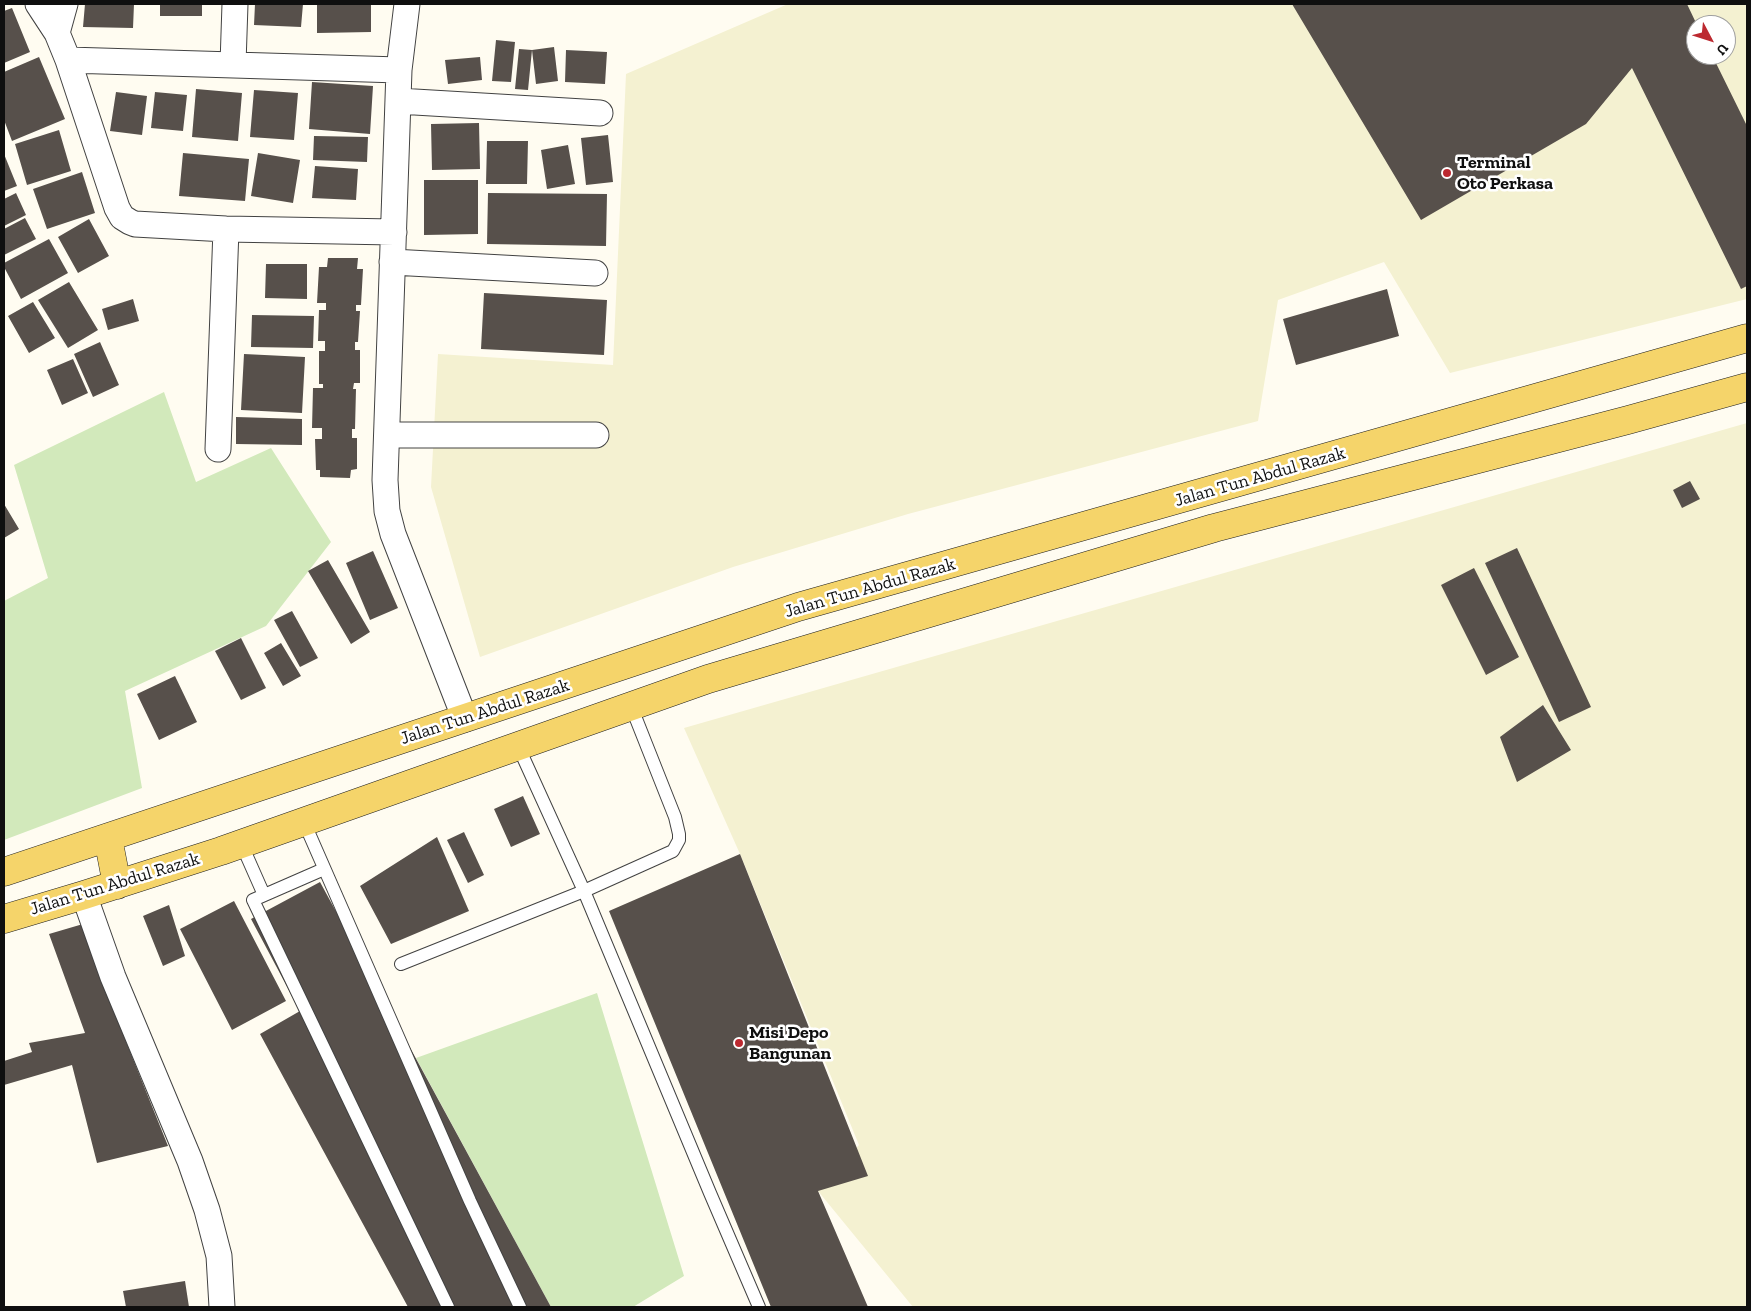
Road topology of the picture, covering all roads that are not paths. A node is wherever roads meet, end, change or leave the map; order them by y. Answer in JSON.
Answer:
{"nodes":[{"id":1,"x":38,"y":4,"type":"edge"},
{"id":2,"x":65,"y":4,"type":"edge"},
{"id":3,"x":236,"y":4,"type":"edge"},
{"id":4,"x":408,"y":4,"type":"edge"},
{"id":5,"x":57,"y":33,"type":"junction"},
{"id":6,"x":68,"y":60,"type":"junction"},
{"id":7,"x":233,"y":64,"type":"junction"},
{"id":8,"x":399,"y":70,"type":"junction"},
{"id":9,"x":398,"y":102,"type":"junction"},
{"id":10,"x":600,"y":113,"type":"dead end"},
{"id":11,"x":226,"y":229,"type":"junction"},
{"id":12,"x":394,"y":232,"type":"junction"},
{"id":13,"x":392,"y":262,"type":"junction"},
{"id":14,"x":595,"y":273,"type":"dead end"},
{"id":15,"x":1747,"y":338,"type":"edge"},
{"id":16,"x":1747,"y":386,"type":"edge"},
{"id":17,"x":387,"y":435,"type":"junction"},
{"id":18,"x":596,"y":435,"type":"dead end"},
{"id":19,"x":218,"y":449,"type":"dead end"},
{"id":20,"x":848,"y":594,"type":"junction"},
{"id":21,"x":858,"y":634,"type":"junction"},
{"id":22,"x":630,"y":706,"type":"junction"},
{"id":23,"x":465,"y":719,"type":"junction"},
{"id":24,"x":518,"y":746,"type":"junction"},
{"id":25,"x":304,"y":822,"type":"junction"},
{"id":26,"x":108,"y":838,"type":"junction"},
{"id":27,"x":242,"y":843,"type":"junction"},
{"id":28,"x":324,"y":869,"type":"junction"},
{"id":29,"x":4,"y":872,"type":"edge"},
{"id":30,"x":117,"y":885,"type":"junction"},
{"id":31,"x":584,"y":891,"type":"junction"},
{"id":32,"x":84,"y":895,"type":"junction"},
{"id":33,"x":264,"y":895,"type":"junction"},
{"id":34,"x":4,"y":919,"type":"edge"},
{"id":35,"x":401,"y":964,"type":"dead end"},
{"id":36,"x":222,"y":1307,"type":"edge"},
{"id":37,"x":448,"y":1307,"type":"edge"},
{"id":38,"x":520,"y":1307,"type":"edge"},
{"id":39,"x":759,"y":1307,"type":"edge"}],
"edges":[{"from":1,"to":5,"type":"street"},
{"from":2,"to":5,"type":"street"},
{"from":3,"to":7,"type":"street"},
{"from":4,"to":8,"type":"street"},
{"from":5,"to":6,"type":"street"},
{"from":6,"to":7,"type":"street"},
{"from":6,"to":11,"type":"street"},
{"from":7,"to":8,"type":"street"},
{"from":8,"to":9,"type":"street"},
{"from":9,"to":10,"type":"street"},
{"from":9,"to":12,"type":"street"},
{"from":11,"to":12,"type":"street"},
{"from":11,"to":19,"type":"street"},
{"from":12,"to":13,"type":"street"},
{"from":13,"to":14,"type":"street"},
{"from":13,"to":17,"type":"street"},
{"from":15,"to":20,"type":"main road","name":"Jalan Tun Abdul Razak"},
{"from":16,"to":21,"type":"main road","name":"Jalan Tun Abdul Razak"},
{"from":17,"to":18,"type":"street"},
{"from":17,"to":23,"type":"street"},
{"from":20,"to":21,"type":"main road"},
{"from":20,"to":23,"type":"main road","name":"Jalan Tun Abdul Razak"},
{"from":21,"to":22,"type":"main road","name":"Jalan Tun Abdul Razak"},
{"from":22,"to":24,"type":"main road","name":"Jalan Tun Abdul Razak"},
{"from":22,"to":31,"type":"lane"},
{"from":23,"to":26,"type":"main road","name":"Jalan Tun Abdul Razak"},
{"from":24,"to":25,"type":"main road","name":"Jalan Tun Abdul Razak"},
{"from":24,"to":31,"type":"lane"},
{"from":25,"to":27,"type":"main road","name":"Jalan Tun Abdul Razak"},
{"from":25,"to":28,"type":"lane"},
{"from":26,"to":29,"type":"main road","name":"Jalan Tun Abdul Razak"},
{"from":26,"to":30,"type":"main road"},
{"from":27,"to":30,"type":"main road","name":"Jalan Tun Abdul Razak"},
{"from":27,"to":33,"type":"lane"},
{"from":28,"to":33,"type":"lane"},
{"from":28,"to":38,"type":"lane"},
{"from":30,"to":32,"type":"main road","name":"Jalan Tun Abdul Razak"},
{"from":31,"to":35,"type":"lane"},
{"from":31,"to":39,"type":"lane"},
{"from":32,"to":34,"type":"main road","name":"Jalan Tun Abdul Razak"},
{"from":32,"to":36,"type":"street"},
{"from":33,"to":37,"type":"lane"}]}
